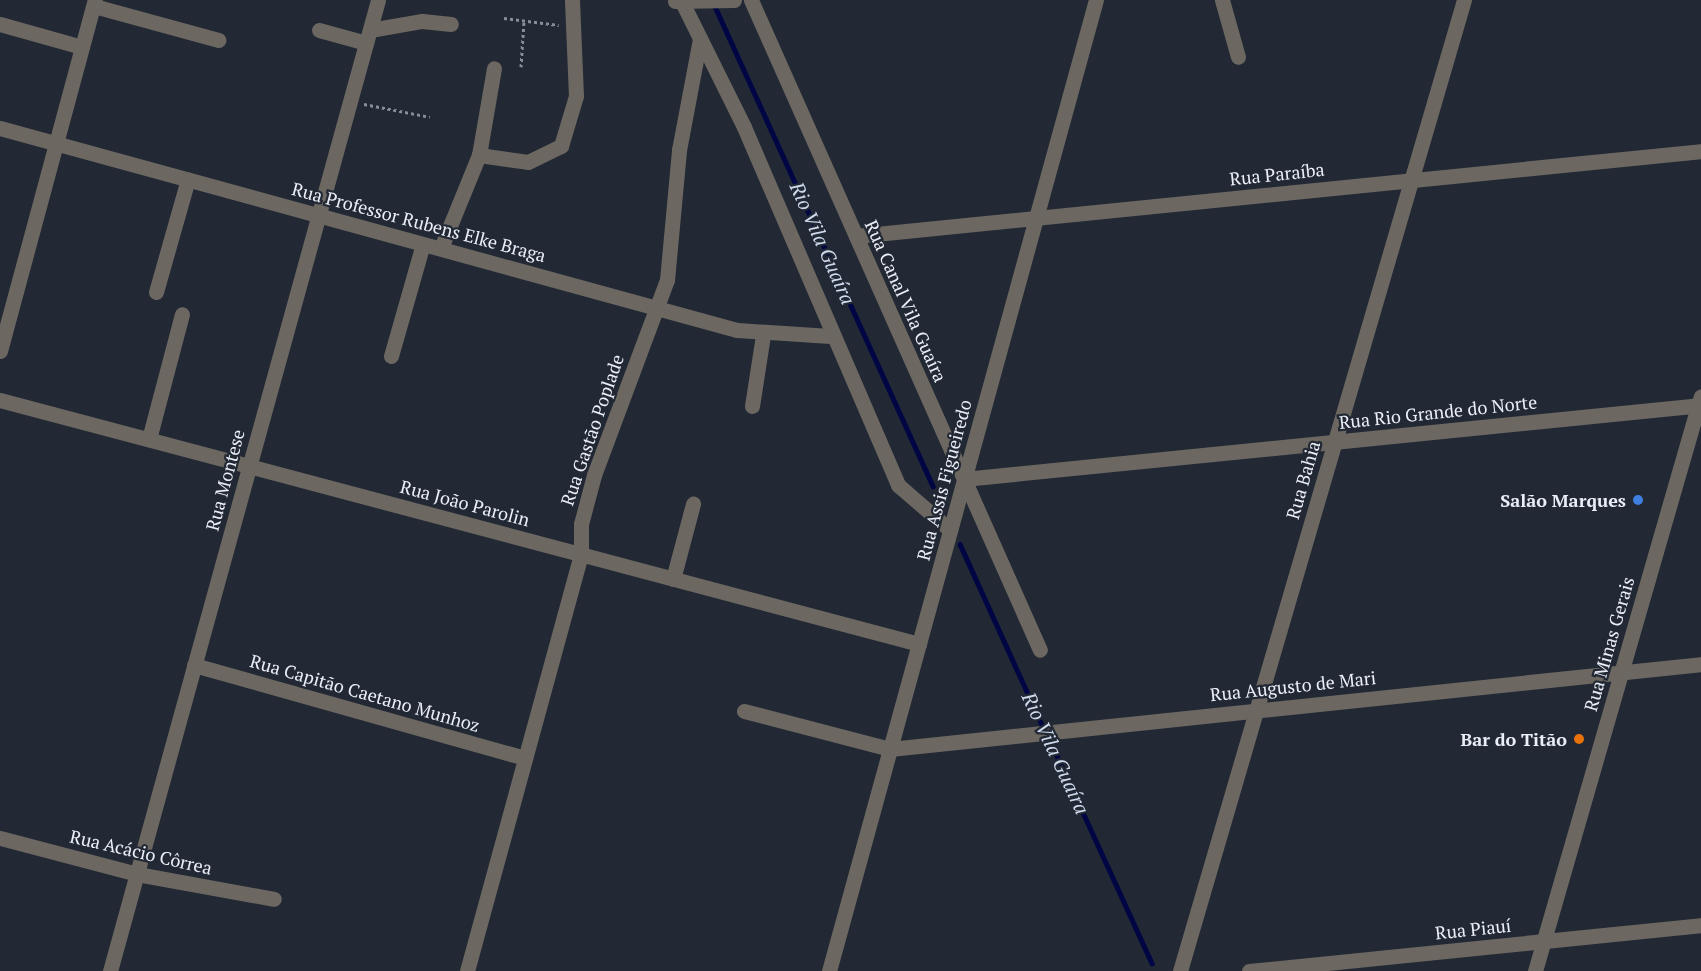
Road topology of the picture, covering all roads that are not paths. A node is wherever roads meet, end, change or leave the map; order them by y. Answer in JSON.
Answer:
{"nodes":[{"id":1,"x":378,"y":0,"type":"edge"},
{"id":2,"x":572,"y":0,"type":"edge"},
{"id":3,"x":751,"y":0,"type":"edge"},
{"id":4,"x":1096,"y":0,"type":"edge"},
{"id":5,"x":1222,"y":0,"type":"edge"},
{"id":6,"x":1464,"y":0,"type":"edge"},
{"id":7,"x":679,"y":1,"type":"edge"},
{"id":8,"x":729,"y":1,"type":"edge"},
{"id":9,"x":94,"y":3,"type":"edge"},
{"id":10,"x":0,"y":24,"type":"edge"},
{"id":11,"x":450,"y":24,"type":"dead end"},
{"id":12,"x":320,"y":30,"type":"dead end"},
{"id":13,"x":368,"y":36,"type":"junction"},
{"id":14,"x":700,"y":39,"type":"junction"},
{"id":15,"x":218,"y":40,"type":"dead end"},
{"id":16,"x":82,"y":47,"type":"junction"},
{"id":17,"x":1238,"y":57,"type":"dead end"},
{"id":18,"x":494,"y":68,"type":"dead end"},
{"id":19,"x":0,"y":128,"type":"edge"},
{"id":20,"x":56,"y":143,"type":"junction"},
{"id":21,"x":1701,"y":151,"type":"edge"},
{"id":22,"x":479,"y":155,"type":"junction"},
{"id":23,"x":188,"y":179,"type":"junction"},
{"id":24,"x":1411,"y":180,"type":"junction"},
{"id":25,"x":319,"y":215,"type":"junction"},
{"id":26,"x":1037,"y":218,"type":"junction"},
{"id":27,"x":856,"y":236,"type":"junction"},
{"id":28,"x":423,"y":244,"type":"junction"},
{"id":29,"x":441,"y":248,"type":"junction"},
{"id":30,"x":156,"y":292,"type":"dead end"},
{"id":31,"x":658,"y":308,"type":"junction"},
{"id":32,"x":182,"y":314,"type":"dead end"},
{"id":33,"x":763,"y":335,"type":"junction"},
{"id":34,"x":830,"y":336,"type":"junction"},
{"id":35,"x":0,"y":351,"type":"edge"},
{"id":36,"x":391,"y":356,"type":"dead end"},
{"id":37,"x":0,"y":400,"type":"edge"},
{"id":38,"x":1700,"y":402,"type":"edge"},
{"id":39,"x":752,"y":406,"type":"dead end"},
{"id":40,"x":148,"y":439,"type":"junction"},
{"id":41,"x":1335,"y":442,"type":"junction"},
{"id":42,"x":249,"y":466,"type":"junction"},
{"id":43,"x":964,"y":479,"type":"junction"},
{"id":44,"x":693,"y":504,"type":"dead end"},
{"id":45,"x":950,"y":530,"type":"junction"},
{"id":46,"x":581,"y":555,"type":"junction"},
{"id":47,"x":673,"y":579,"type":"junction"},
{"id":48,"x":919,"y":644,"type":"junction"},
{"id":49,"x":1040,"y":650,"type":"dead end"},
{"id":50,"x":1701,"y":664,"type":"edge"},
{"id":51,"x":194,"y":665,"type":"junction"},
{"id":52,"x":1621,"y":672,"type":"junction"},
{"id":53,"x":1257,"y":709,"type":"junction"},
{"id":54,"x":744,"y":711,"type":"dead end"},
{"id":55,"x":890,"y":749,"type":"junction"},
{"id":56,"x":525,"y":758,"type":"junction"},
{"id":57,"x":0,"y":838,"type":"edge"},
{"id":58,"x":136,"y":874,"type":"junction"},
{"id":59,"x":274,"y":899,"type":"dead end"},
{"id":60,"x":1701,"y":925,"type":"edge"},
{"id":61,"x":1543,"y":942,"type":"junction"},
{"id":62,"x":110,"y":971,"type":"edge"},
{"id":63,"x":467,"y":971,"type":"edge"},
{"id":64,"x":829,"y":971,"type":"edge"},
{"id":65,"x":1180,"y":971,"type":"edge"},
{"id":66,"x":1249,"y":971,"type":"edge"},
{"id":67,"x":1535,"y":971,"type":"edge"}],
"edges":[{"from":1,"to":13,"type":"street","name":"Rua Montese"},
{"from":2,"to":22,"type":"street"},
{"from":3,"to":27,"type":"street","name":"Rua Canal Vila Guaíra"},
{"from":4,"to":26,"type":"street","name":"Rua Assis Figueiredo"},
{"from":5,"to":17,"type":"street"},
{"from":6,"to":24,"type":"street","name":"Rua Bahia"},
{"from":7,"to":8,"type":"street"},
{"from":7,"to":14,"type":"street"},
{"from":9,"to":15,"type":"street"},
{"from":9,"to":16,"type":"street"},
{"from":10,"to":16,"type":"street"},
{"from":11,"to":13,"type":"street"},
{"from":12,"to":13,"type":"street"},
{"from":13,"to":25,"type":"street","name":"Rua Montese"},
{"from":14,"to":31,"type":"street","name":"Rua Gastão Poplade"},
{"from":14,"to":34,"type":"street"},
{"from":16,"to":20,"type":"street"},
{"from":18,"to":22,"type":"street"},
{"from":19,"to":20,"type":"street","name":"Rua Professor Rubens Elke Braga"},
{"from":20,"to":23,"type":"street","name":"Rua Professor Rubens Elke Braga"},
{"from":20,"to":35,"type":"street"},
{"from":21,"to":24,"type":"street","name":"Rua Paraíba"},
{"from":22,"to":29,"type":"street"},
{"from":23,"to":25,"type":"street","name":"Rua Professor Rubens Elke Braga"},
{"from":23,"to":30,"type":"street"},
{"from":24,"to":26,"type":"street","name":"Rua Paraíba"},
{"from":24,"to":41,"type":"street","name":"Rua Bahia"},
{"from":25,"to":28,"type":"street","name":"Rua Professor Rubens Elke Braga"},
{"from":25,"to":42,"type":"street","name":"Rua Montese"},
{"from":26,"to":27,"type":"street","name":"Rua Paraíba"},
{"from":26,"to":43,"type":"street","name":"Rua Assis Figueiredo"},
{"from":27,"to":43,"type":"street","name":"Rua Canal Vila Guaíra"},
{"from":28,"to":29,"type":"street","name":"Rua Professor Rubens Elke Braga"},
{"from":28,"to":36,"type":"street"},
{"from":29,"to":31,"type":"street","name":"Rua Professor Rubens Elke Braga"},
{"from":31,"to":33,"type":"street","name":"Rua Professor Rubens Elke Braga"},
{"from":31,"to":46,"type":"street","name":"Rua Gastão Poplade"},
{"from":32,"to":40,"type":"street"},
{"from":33,"to":34,"type":"street","name":"Rua Professor Rubens Elke Braga"},
{"from":33,"to":39,"type":"street"},
{"from":34,"to":45,"type":"street"},
{"from":37,"to":40,"type":"street","name":"Rua João Parolin"},
{"from":38,"to":41,"type":"street","name":"Rua Rio Grande do Norte"},
{"from":38,"to":52,"type":"street","name":"Rua Minas Gerais"},
{"from":40,"to":42,"type":"street","name":"Rua João Parolin"},
{"from":41,"to":43,"type":"street","name":"Rua Rio Grande do Norte"},
{"from":41,"to":53,"type":"street","name":"Rua Bahia"},
{"from":42,"to":46,"type":"street","name":"Rua João Parolin"},
{"from":42,"to":51,"type":"street","name":"Rua Montese"},
{"from":43,"to":45,"type":"street","name":"Rua Assis Figueiredo"},
{"from":43,"to":49,"type":"street","name":"Rua Canal Vila Guaíra"},
{"from":44,"to":47,"type":"street"},
{"from":45,"to":48,"type":"street","name":"Rua Assis Figueiredo"},
{"from":46,"to":47,"type":"street","name":"Rua João Parolin"},
{"from":46,"to":56,"type":"street","name":"Rua Gastão Poplade"},
{"from":47,"to":48,"type":"street","name":"Rua João Parolin"},
{"from":48,"to":55,"type":"street","name":"Rua Assis Figueiredo"},
{"from":50,"to":52,"type":"street","name":"Rua Augusto de Mari"},
{"from":51,"to":56,"type":"street","name":"Rua Capitão Caetano Munhoz"},
{"from":51,"to":58,"type":"street","name":"Rua Montese"},
{"from":52,"to":53,"type":"street","name":"Rua Augusto de Mari"},
{"from":52,"to":61,"type":"street","name":"Rua Minas Gerais"},
{"from":53,"to":55,"type":"street","name":"Rua Augusto de Mari"},
{"from":53,"to":65,"type":"street","name":"Rua Bahia"},
{"from":54,"to":55,"type":"street"},
{"from":55,"to":64,"type":"street","name":"Rua Assis Figueiredo"},
{"from":56,"to":63,"type":"street","name":"Rua Gastão Poplade"},
{"from":57,"to":58,"type":"street","name":"Rua Acácio Côrrea"},
{"from":58,"to":59,"type":"street","name":"Rua Acácio Côrrea"},
{"from":58,"to":62,"type":"street","name":"Rua Montese"},
{"from":60,"to":61,"type":"street","name":"Rua Piauí"},
{"from":61,"to":66,"type":"street","name":"Rua Piauí"},
{"from":61,"to":67,"type":"street","name":"Rua Minas Gerais"}]}
